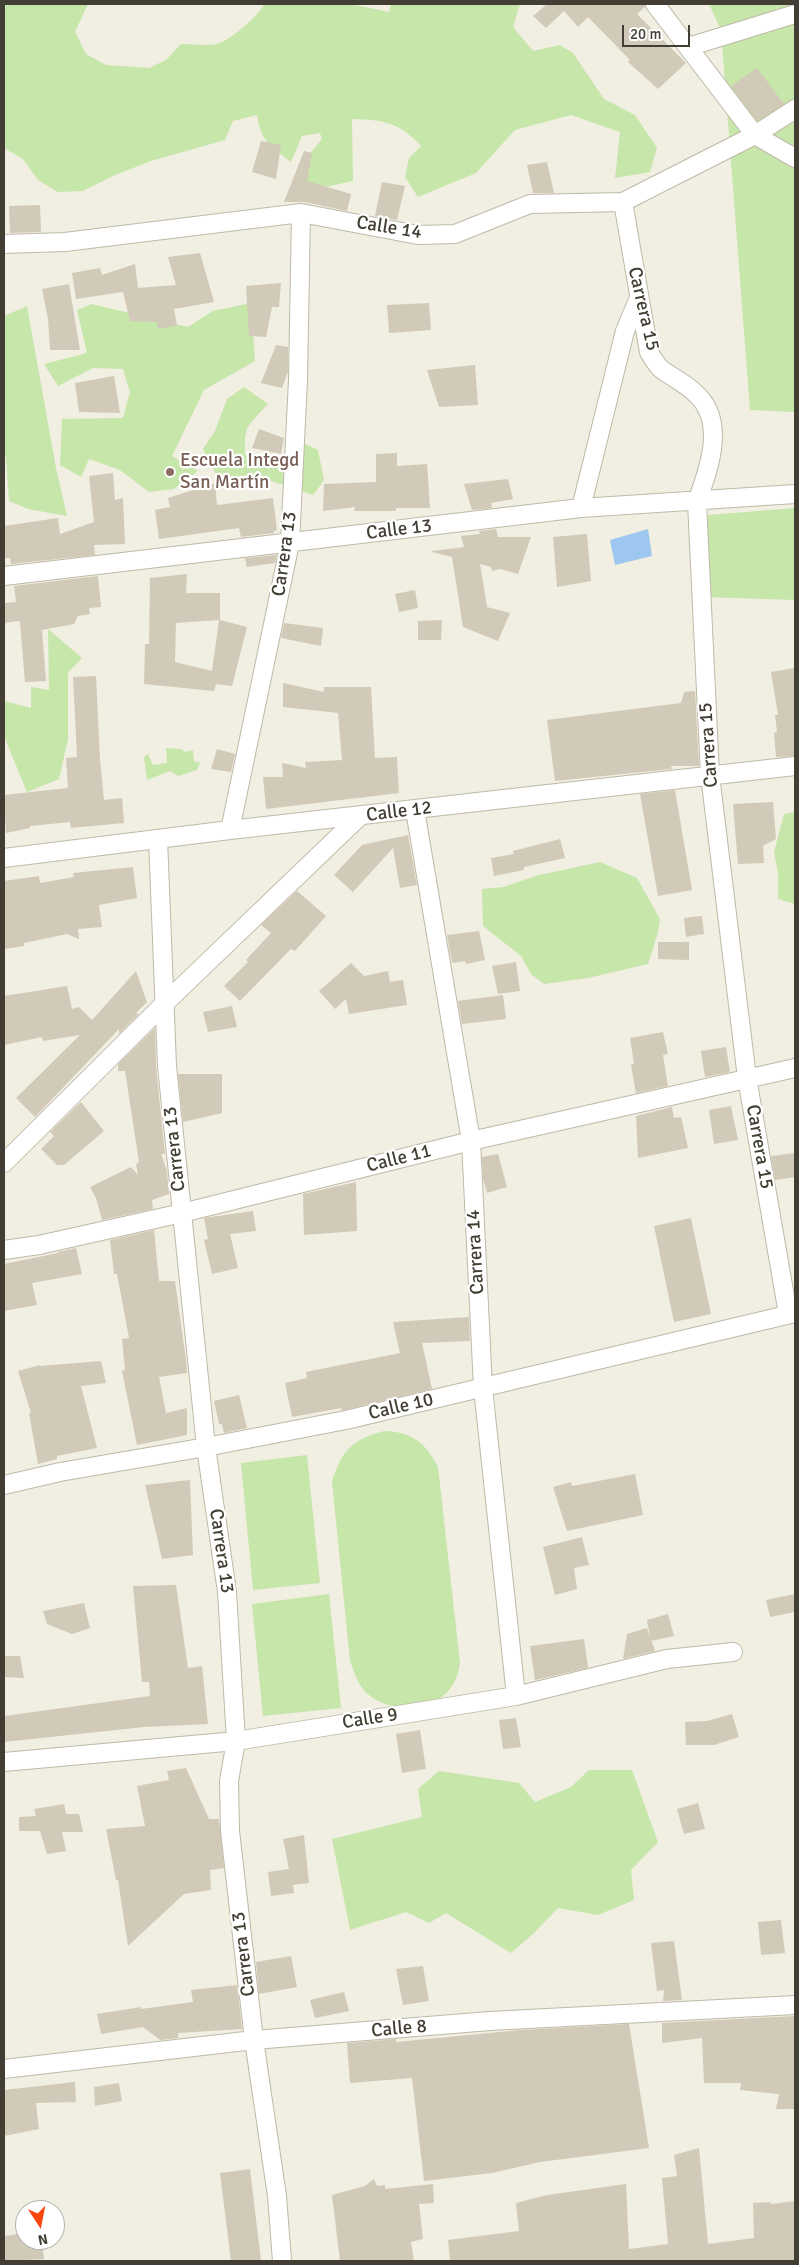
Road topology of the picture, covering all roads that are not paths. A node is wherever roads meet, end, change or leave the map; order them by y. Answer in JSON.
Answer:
{"nodes":[{"id":1,"x":654,"y":4,"type":"edge"},
{"id":2,"x":672,"y":4,"type":"edge"},
{"id":3,"x":795,"y":14,"type":"edge"},
{"id":4,"x":676,"y":30,"type":"junction"},
{"id":5,"x":688,"y":47,"type":"junction"},
{"id":6,"x":795,"y":109,"type":"edge"},
{"id":7,"x":755,"y":135,"type":"junction"},
{"id":8,"x":795,"y":158,"type":"edge"},
{"id":9,"x":623,"y":202,"type":"junction"},
{"id":10,"x":301,"y":213,"type":"junction"},
{"id":11,"x":4,"y":244,"type":"edge"},
{"id":12,"x":638,"y":300,"type":"junction"},
{"id":13,"x":795,"y":494,"type":"edge"},
{"id":14,"x":697,"y":502,"type":"junction"},
{"id":15,"x":581,"y":508,"type":"junction"},
{"id":16,"x":290,"y":543,"type":"junction"},
{"id":17,"x":4,"y":576,"type":"edge"},
{"id":18,"x":795,"y":766,"type":"edge"},
{"id":19,"x":710,"y":774,"type":"junction"},
{"id":20,"x":414,"y":810,"type":"junction"},
{"id":21,"x":360,"y":816,"type":"junction"},
{"id":22,"x":230,"y":830,"type":"junction"},
{"id":23,"x":158,"y":839,"type":"junction"},
{"id":24,"x":4,"y":858,"type":"edge"},
{"id":25,"x":164,"y":1004,"type":"junction"},
{"id":26,"x":795,"y":1068,"type":"edge"},
{"id":27,"x":747,"y":1078,"type":"junction"},
{"id":28,"x":470,"y":1141,"type":"junction"},
{"id":29,"x":4,"y":1164,"type":"edge"},
{"id":30,"x":182,"y":1213,"type":"junction"},
{"id":31,"x":4,"y":1250,"type":"edge"},
{"id":32,"x":792,"y":1313,"type":"edge"},
{"id":33,"x":484,"y":1388,"type":"junction"},
{"id":34,"x":206,"y":1448,"type":"junction"},
{"id":35,"x":4,"y":1485,"type":"edge"},
{"id":36,"x":733,"y":1652,"type":"dead end"},
{"id":37,"x":516,"y":1696,"type":"junction"},
{"id":38,"x":236,"y":1741,"type":"junction"},
{"id":39,"x":4,"y":1762,"type":"edge"},
{"id":40,"x":795,"y":2005,"type":"edge"},
{"id":41,"x":254,"y":2040,"type":"junction"},
{"id":42,"x":4,"y":2069,"type":"edge"},
{"id":43,"x":282,"y":2261,"type":"edge"}],
"edges":[{"from":1,"to":4,"type":"street"},
{"from":2,"to":4,"type":"street"},
{"from":3,"to":5,"type":"street"},
{"from":4,"to":5,"type":"street"},
{"from":5,"to":7,"type":"street"},
{"from":6,"to":7,"type":"street","name":"Calle 14"},
{"from":7,"to":8,"type":"street"},
{"from":7,"to":9,"type":"street","name":"Calle 14"},
{"from":9,"to":10,"type":"street","name":"Calle 14"},
{"from":9,"to":12,"type":"street","name":"Carrera 15"},
{"from":10,"to":11,"type":"street","name":"Calle 14"},
{"from":10,"to":16,"type":"street","name":"Carrera 13"},
{"from":12,"to":14,"type":"street","name":"Carrera 15"},
{"from":12,"to":15,"type":"street"},
{"from":13,"to":14,"type":"street","name":"Calle 13"},
{"from":14,"to":15,"type":"street","name":"Calle 13"},
{"from":14,"to":19,"type":"street","name":"Carrera 15"},
{"from":15,"to":16,"type":"street","name":"Calle 13"},
{"from":16,"to":17,"type":"street","name":"Calle 13"},
{"from":16,"to":22,"type":"street","name":"Carrera 13"},
{"from":18,"to":19,"type":"street","name":"Calle 12"},
{"from":19,"to":20,"type":"street","name":"Calle 12"},
{"from":19,"to":27,"type":"street","name":"Carrera 15"},
{"from":20,"to":21,"type":"street","name":"Calle 12"},
{"from":20,"to":28,"type":"street","name":"Carrera 14"},
{"from":21,"to":22,"type":"street","name":"Calle 12"},
{"from":21,"to":25,"type":"street"},
{"from":22,"to":23,"type":"street","name":"Calle 12"},
{"from":23,"to":24,"type":"street","name":"Calle 12"},
{"from":23,"to":25,"type":"street","name":"Carrera 13"},
{"from":25,"to":29,"type":"street"},
{"from":25,"to":30,"type":"street","name":"Carrera 13"},
{"from":26,"to":27,"type":"street","name":"Calle 11"},
{"from":27,"to":28,"type":"street","name":"Calle 11"},
{"from":27,"to":32,"type":"street","name":"Carrera 15"},
{"from":28,"to":30,"type":"street","name":"Calle 11"},
{"from":28,"to":33,"type":"street","name":"Carrera 14"},
{"from":30,"to":31,"type":"street","name":"Calle 11"},
{"from":30,"to":34,"type":"street","name":"Carrera 13"},
{"from":32,"to":33,"type":"street","name":"Calle 10"},
{"from":33,"to":34,"type":"street","name":"Calle 10"},
{"from":33,"to":37,"type":"street","name":"Carrera 14"},
{"from":34,"to":35,"type":"street","name":"Calle 10"},
{"from":34,"to":38,"type":"street","name":"Carrera 13"},
{"from":36,"to":37,"type":"street","name":"Calle 9"},
{"from":37,"to":38,"type":"street","name":"Calle 9"},
{"from":38,"to":39,"type":"street","name":"Calle 9"},
{"from":38,"to":41,"type":"street","name":"Carrera 13"},
{"from":40,"to":41,"type":"street","name":"Calle 8"},
{"from":41,"to":42,"type":"street","name":"Calle 8"},
{"from":41,"to":43,"type":"street","name":"Carrera 13"}]}
